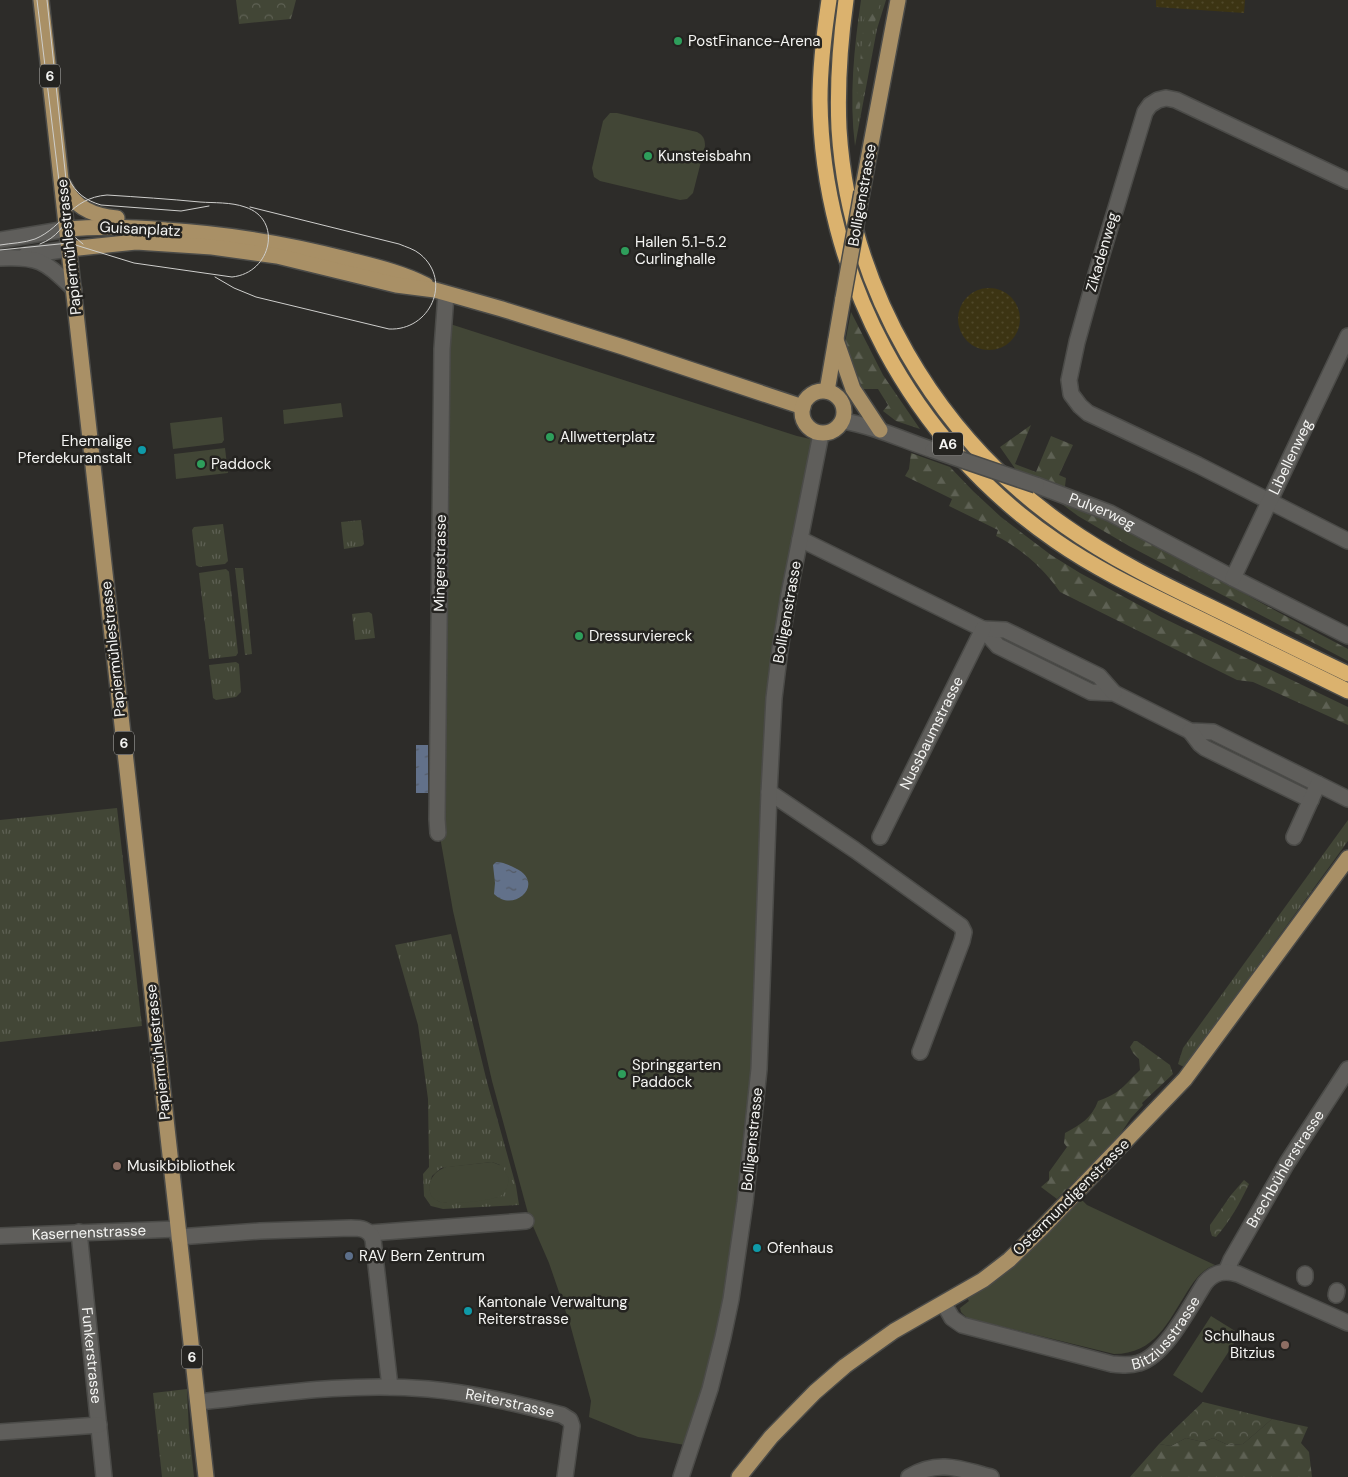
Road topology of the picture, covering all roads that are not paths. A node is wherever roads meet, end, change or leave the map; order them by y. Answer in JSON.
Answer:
{"nodes":[{"id":1,"x":41,"y":0,"type":"edge"},
{"id":2,"x":829,"y":0,"type":"edge"},
{"id":3,"x":846,"y":0,"type":"edge"},
{"id":4,"x":898,"y":0,"type":"edge"},
{"id":5,"x":61,"y":177,"type":"junction"},
{"id":6,"x":1348,"y":181,"type":"edge"},
{"id":7,"x":67,"y":229,"type":"junction"},
{"id":8,"x":212,"y":238,"type":"junction"},
{"id":9,"x":0,"y":240,"type":"edge"},
{"id":10,"x":69,"y":249,"type":"junction"},
{"id":11,"x":0,"y":258,"type":"edge"},
{"id":12,"x":74,"y":289,"type":"junction"},
{"id":13,"x":441,"y":292,"type":"junction"},
{"id":14,"x":1348,"y":336,"type":"edge"},
{"id":15,"x":836,"y":340,"type":"junction"},
{"id":16,"x":827,"y":391,"type":"junction"},
{"id":17,"x":803,"y":407,"type":"junction"},
{"id":18,"x":843,"y":421,"type":"junction"},
{"id":19,"x":880,"y":430,"type":"junction"},
{"id":20,"x":821,"y":434,"type":"junction"},
{"id":21,"x":1268,"y":502,"type":"junction"},
{"id":22,"x":800,"y":539,"type":"junction"},
{"id":23,"x":1348,"y":541,"type":"edge"},
{"id":24,"x":1233,"y":578,"type":"junction"},
{"id":25,"x":983,"y":629,"type":"junction"},
{"id":26,"x":1348,"y":636,"type":"edge"},
{"id":27,"x":1348,"y":674,"type":"edge"},
{"id":28,"x":1348,"y":692,"type":"edge"},
{"id":29,"x":1190,"y":731,"type":"junction"},
{"id":30,"x":1318,"y":784,"type":"junction"},
{"id":31,"x":769,"y":792,"type":"junction"},
{"id":32,"x":1348,"y":799,"type":"edge"},
{"id":33,"x":1311,"y":800,"type":"junction"},
{"id":34,"x":438,"y":833,"type":"dead end"},
{"id":35,"x":1294,"y":836,"type":"dead end"},
{"id":36,"x":880,"y":837,"type":"dead end"},
{"id":37,"x":1348,"y":858,"type":"edge"},
{"id":38,"x":920,"y":1052,"type":"dead end"},
{"id":39,"x":1348,"y":1069,"type":"edge"},
{"id":40,"x":526,"y":1222,"type":"dead end"},
{"id":41,"x":79,"y":1232,"type":"junction"},
{"id":42,"x":178,"y":1233,"type":"junction"},
{"id":43,"x":370,"y":1233,"type":"junction"},
{"id":44,"x":0,"y":1236,"type":"edge"},
{"id":45,"x":1226,"y":1272,"type":"junction"},
{"id":46,"x":944,"y":1304,"type":"junction"},
{"id":47,"x":1348,"y":1323,"type":"edge"},
{"id":48,"x":390,"y":1387,"type":"junction"},
{"id":49,"x":198,"y":1402,"type":"junction"},
{"id":50,"x":99,"y":1425,"type":"junction"},
{"id":51,"x":0,"y":1432,"type":"edge"},
{"id":52,"x":104,"y":1477,"type":"edge"},
{"id":53,"x":206,"y":1477,"type":"edge"},
{"id":54,"x":565,"y":1477,"type":"edge"},
{"id":55,"x":680,"y":1477,"type":"edge"},
{"id":56,"x":739,"y":1477,"type":"edge"},
{"id":57,"x":909,"y":1477,"type":"edge"},
{"id":58,"x":991,"y":1477,"type":"edge"}],
"edges":[{"from":1,"to":5,"type":"main road","name":"Papiermühlestrasse","number":"6"},
{"from":2,"to":28,"type":"highway","number":"A6"},
{"from":3,"to":27,"type":"highway","number":"A6"},
{"from":4,"to":15,"type":"main road","name":"Bolligenstrasse","bridge":true},
{"from":5,"to":7,"type":"main road","name":"Papiermühlestrasse","number":"6"},
{"from":5,"to":8,"type":"main road"},
{"from":6,"to":21,"type":"street","name":"Zikadenweg"},
{"from":7,"to":8,"type":"main road","name":"Guisanplatz"},
{"from":7,"to":9,"type":"street"},
{"from":7,"to":10,"type":"main road","name":"Papiermühlestrasse","number":"6"},
{"from":8,"to":10,"type":"main road","name":"Guisanplatz"},
{"from":8,"to":13,"type":"main road"},
{"from":10,"to":11,"type":"street"},
{"from":10,"to":12,"type":"main road","name":"Papiermühlestrasse","number":"6"},
{"from":11,"to":12,"type":"street"},
{"from":12,"to":42,"type":"main road","name":"Papiermühlestrasse","number":"6"},
{"from":13,"to":17,"type":"main road"},
{"from":13,"to":34,"type":"street","name":"Mingerstrasse"},
{"from":14,"to":21,"type":"street","name":"Libellenweg"},
{"from":15,"to":16,"type":"main road","name":"Bolligenstrasse"},
{"from":15,"to":19,"type":"main road"},
{"from":16,"to":17,"type":"main road"},
{"from":16,"to":18,"type":"main road"},
{"from":17,"to":20,"type":"main road"},
{"from":18,"to":19,"type":"street","name":"Pulverweg"},
{"from":18,"to":20,"type":"main road"},
{"from":19,"to":24,"type":"street","name":"Pulverweg","bridge":true},
{"from":20,"to":22,"type":"street","name":"Bolligenstrasse"},
{"from":21,"to":23,"type":"street","name":"Zikadenweg"},
{"from":21,"to":24,"type":"street","name":"Libellenweg"},
{"from":22,"to":25,"type":"street"},
{"from":22,"to":31,"type":"street","name":"Bolligenstrasse"},
{"from":24,"to":26,"type":"street","name":"Pulverweg"},
{"from":25,"to":29,"type":"street"},
{"from":25,"to":36,"type":"street","name":"Nussbaumstrasse"},
{"from":29,"to":30,"type":"street"},
{"from":29,"to":33,"type":"street"},
{"from":30,"to":32,"type":"street"},
{"from":30,"to":33,"type":"street"},
{"from":31,"to":38,"type":"street"},
{"from":31,"to":55,"type":"street","name":"Bolligenstrasse"},
{"from":33,"to":35,"type":"street"},
{"from":37,"to":46,"type":"main road","name":"Ostermundigenstrasse"},
{"from":39,"to":45,"type":"street","name":"Brechbühlerstrasse"},
{"from":40,"to":43,"type":"street"},
{"from":41,"to":42,"type":"street","name":"Kasernenstrasse"},
{"from":41,"to":44,"type":"street","name":"Kasernenstrasse"},
{"from":41,"to":50,"type":"street","name":"Funkerstrasse"},
{"from":42,"to":43,"type":"street"},
{"from":42,"to":49,"type":"main road","name":"Papiermühlestrasse","number":"6"},
{"from":43,"to":48,"type":"street"},
{"from":45,"to":46,"type":"street","name":"Bitziusstrasse"},
{"from":45,"to":47,"type":"street"},
{"from":46,"to":56,"type":"main road","name":"Ostermundigenstrasse"},
{"from":48,"to":49,"type":"street","name":"Reiterstrasse"},
{"from":48,"to":54,"type":"street","name":"Reiterstrasse"},
{"from":49,"to":53,"type":"main road","name":"Papiermühlestrasse","number":"6"},
{"from":50,"to":51,"type":"street"},
{"from":50,"to":52,"type":"street","name":"Funkerstrasse"},
{"from":57,"to":58,"type":"street"}]}
